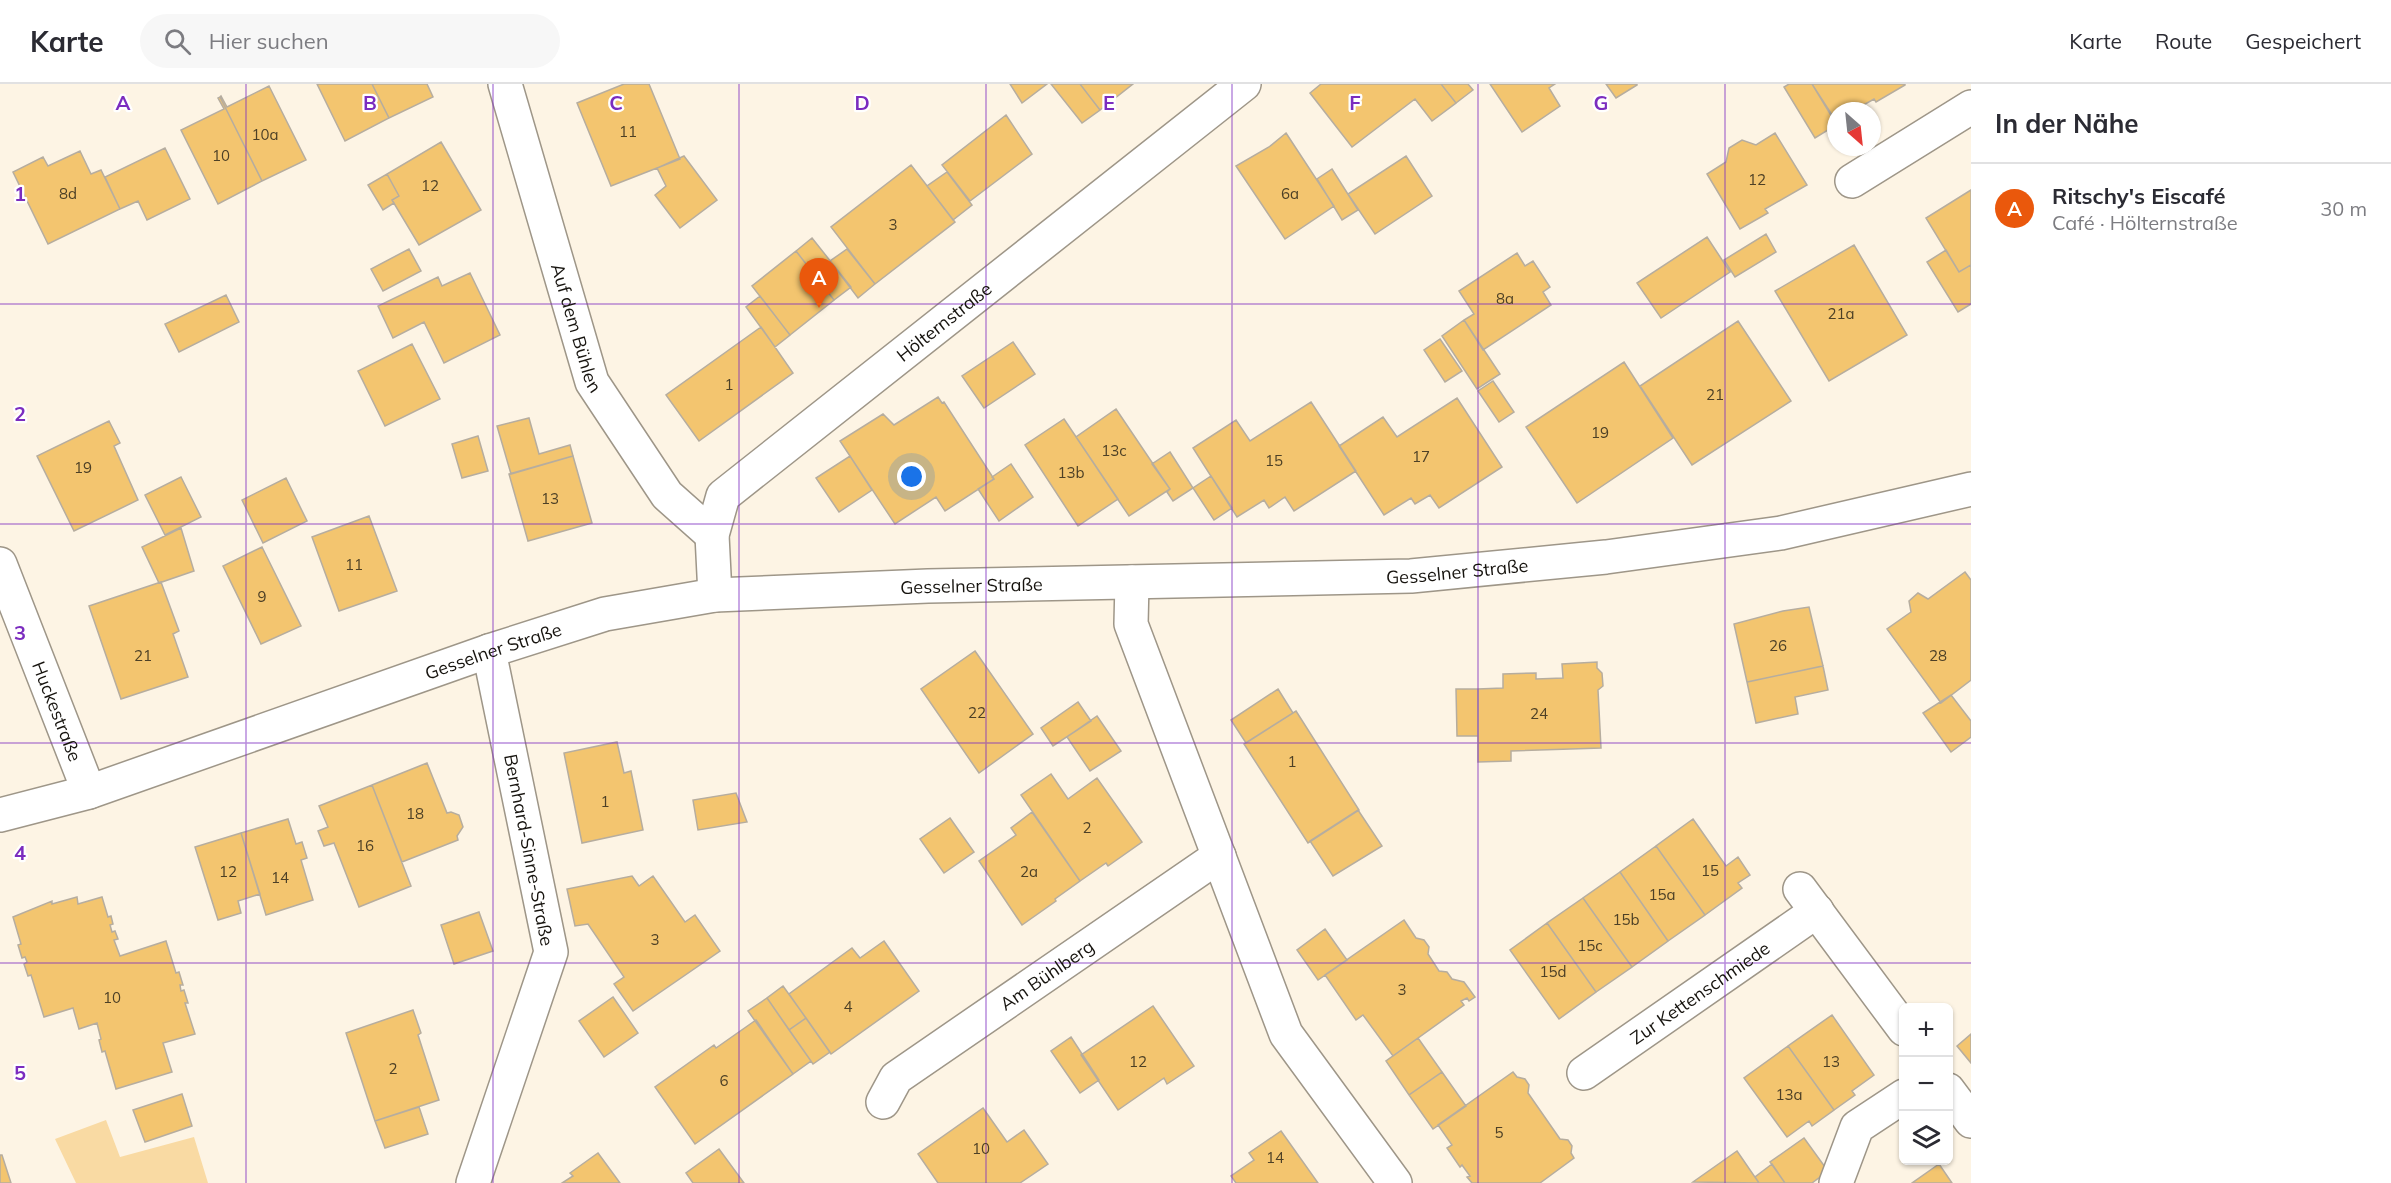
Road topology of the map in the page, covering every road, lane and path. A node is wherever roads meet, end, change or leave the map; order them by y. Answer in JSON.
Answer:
{"nodes":[{"id":1,"x":505,"y":84,"type":"edge"},
{"id":2,"x":1244,"y":84,"type":"edge"},
{"id":3,"x":1971,"y":107,"type":"edge"},
{"id":4,"x":1852,"y":181,"type":"dead end"},
{"id":5,"x":1971,"y":489,"type":"edge"},
{"id":6,"x":712,"y":535,"type":"junction"},
{"id":7,"x":0,"y":564,"type":"edge"},
{"id":8,"x":1132,"y":582,"type":"junction"},
{"id":9,"x":715,"y":595,"type":"junction"},
{"id":10,"x":489,"y":651,"type":"junction"},
{"id":11,"x":89,"y":792,"type":"junction"},
{"id":12,"x":0,"y":815,"type":"edge"},
{"id":13,"x":1219,"y":856,"type":"junction"},
{"id":14,"x":1899,"y":1022,"type":"edge"},
{"id":15,"x":1584,"y":1073,"type":"dead end"},
{"id":16,"x":1953,"y":1097,"type":"edge"},
{"id":17,"x":1899,"y":1099,"type":"edge"},
{"id":18,"x":884,"y":1102,"type":"dead end"},
{"id":19,"x":1971,"y":1121,"type":"edge"},
{"id":20,"x":473,"y":1183,"type":"edge"},
{"id":21,"x":1395,"y":1183,"type":"edge"},
{"id":22,"x":1836,"y":1183,"type":"edge"}],
"edges":[{"from":1,"to":6,"type":"street","name":"Auf dem Bühlen"},
{"from":2,"to":6,"type":"street","name":"Hölternstraße"},
{"from":3,"to":4,"type":"street"},
{"from":5,"to":8,"type":"street","name":"Gesselner Straße"},
{"from":6,"to":9,"type":"street","name":"Hölternstraße"},
{"from":7,"to":11,"type":"street","name":"Huckestraße"},
{"from":8,"to":9,"type":"street","name":"Gesselner Straße"},
{"from":8,"to":13,"type":"street"},
{"from":9,"to":10,"type":"street","name":"Gesselner Straße"},
{"from":10,"to":11,"type":"street","name":"Gesselner Straße"},
{"from":10,"to":20,"type":"street","name":"Bernhard-Sinne-Straße"},
{"from":11,"to":12,"type":"street","name":"Gesselner Straße"},
{"from":13,"to":18,"type":"street","name":"Am Bühlberg"},
{"from":13,"to":21,"type":"street"},
{"from":14,"to":15,"type":"street","name":"Zur Kettenschmiede"},
{"from":16,"to":19,"type":"street"},
{"from":17,"to":22,"type":"street"}]}
